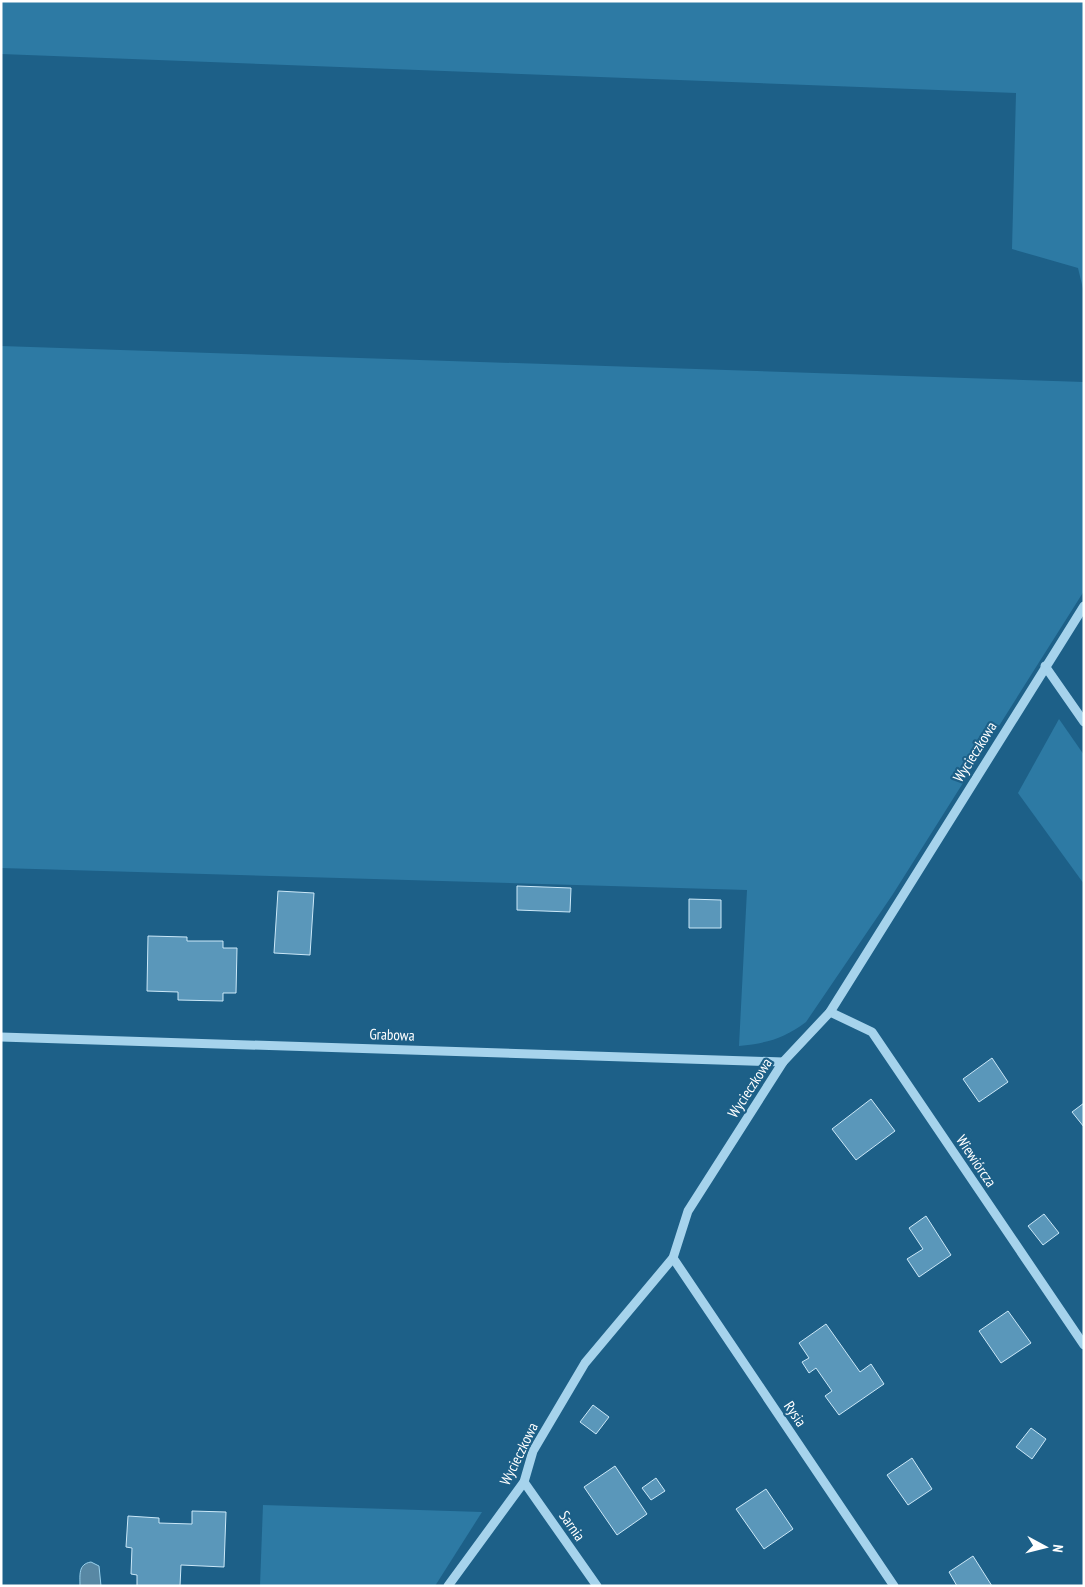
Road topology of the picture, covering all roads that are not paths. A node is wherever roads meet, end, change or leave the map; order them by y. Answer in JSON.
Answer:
{"nodes":[{"id":1,"x":1084,"y":606,"type":"edge"},
{"id":2,"x":1045,"y":666,"type":"junction"},
{"id":3,"x":1084,"y":722,"type":"edge"},
{"id":4,"x":830,"y":1012,"type":"junction"},
{"id":5,"x":1,"y":1037,"type":"edge"},
{"id":6,"x":782,"y":1062,"type":"junction"},
{"id":7,"x":673,"y":1258,"type":"junction"},
{"id":8,"x":1084,"y":1345,"type":"edge"},
{"id":9,"x":524,"y":1482,"type":"junction"},
{"id":10,"x":448,"y":1586,"type":"edge"},
{"id":11,"x":597,"y":1586,"type":"edge"},
{"id":12,"x":894,"y":1586,"type":"edge"}],
"edges":[{"from":1,"to":2,"type":"street","name":"Wycieczkowa"},
{"from":2,"to":3,"type":"street"},
{"from":2,"to":4,"type":"street","name":"Wycieczkowa"},
{"from":4,"to":6,"type":"street","name":"Wycieczkowa"},
{"from":4,"to":8,"type":"street","name":"Wiewiórcza"},
{"from":5,"to":6,"type":"street","name":"Grabowa"},
{"from":6,"to":7,"type":"street","name":"Wycieczkowa"},
{"from":7,"to":9,"type":"street","name":"Wycieczkowa"},
{"from":7,"to":12,"type":"street","name":"Rysia"},
{"from":9,"to":10,"type":"street","name":"Wycieczkowa"},
{"from":9,"to":11,"type":"street","name":"Sarnia"}]}
